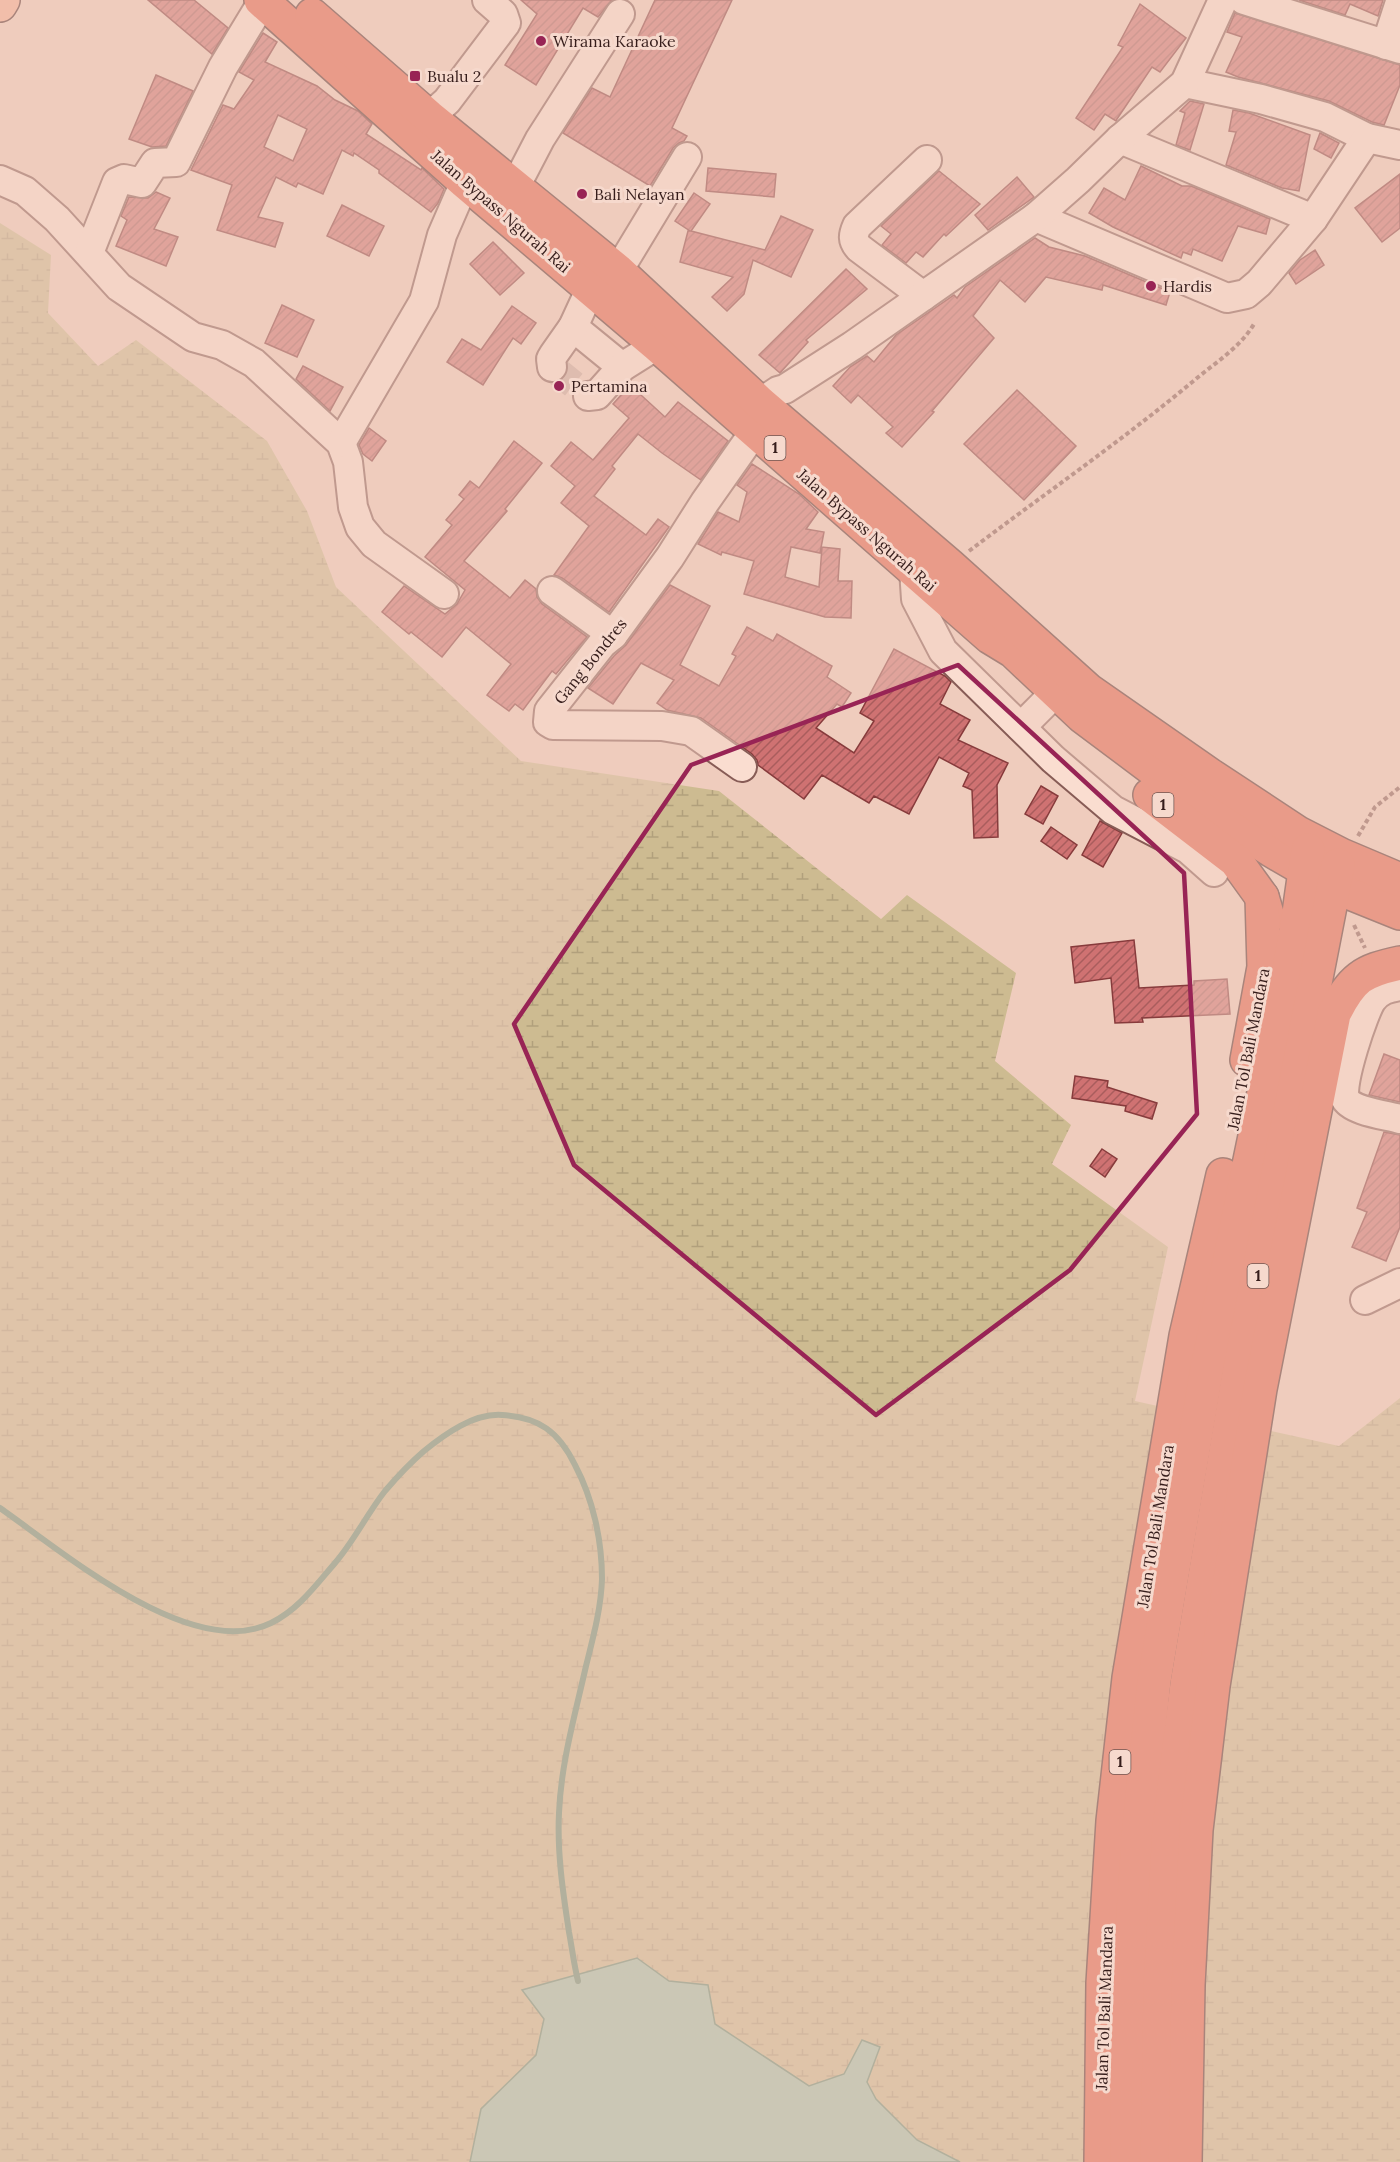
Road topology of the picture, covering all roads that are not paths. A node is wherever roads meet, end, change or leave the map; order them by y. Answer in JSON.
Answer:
{"nodes":[{"id":1,"x":3,"y":0,"type":"edge"},
{"id":2,"x":487,"y":0,"type":"edge"},
{"id":3,"x":1223,"y":0,"type":"edge"},
{"id":4,"x":1244,"y":0,"type":"edge"},
{"id":5,"x":262,"y":1,"type":"edge"},
{"id":6,"x":1400,"y":2,"type":"edge"},
{"id":7,"x":306,"y":4,"type":"edge"},
{"id":8,"x":0,"y":5,"type":"edge"},
{"id":9,"x":620,"y":15,"type":"dead end"},
{"id":10,"x":1393,"y":47,"type":"edge"},
{"id":11,"x":1185,"y":83,"type":"junction"},
{"id":12,"x":429,"y":117,"type":"junction"},
{"id":13,"x":1367,"y":138,"type":"junction"},
{"id":14,"x":1120,"y":139,"type":"junction"},
{"id":15,"x":1400,"y":145,"type":"edge"},
{"id":16,"x":687,"y":157,"type":"dead end"},
{"id":17,"x":927,"y":160,"type":"dead end"},
{"id":18,"x":0,"y":180,"type":"edge"},
{"id":19,"x":465,"y":182,"type":"junction"},
{"id":20,"x":515,"y":187,"type":"junction"},
{"id":21,"x":1036,"y":217,"type":"junction"},
{"id":22,"x":1313,"y":219,"type":"junction"},
{"id":23,"x":89,"y":253,"type":"junction"},
{"id":24,"x":618,"y":271,"type":"junction"},
{"id":25,"x":591,"y":288,"type":"junction"},
{"id":26,"x":923,"y":296,"type":"junction"},
{"id":27,"x":573,"y":327,"type":"junction"},
{"id":28,"x":657,"y":345,"type":"junction"},
{"id":29,"x":622,"y":367,"type":"junction"},
{"id":30,"x":552,"y":368,"type":"dead end"},
{"id":31,"x":588,"y":396,"type":"dead end"},
{"id":32,"x":767,"y":409,"type":"junction"},
{"id":33,"x":341,"y":443,"type":"junction"},
{"id":34,"x":914,"y":570,"type":"junction"},
{"id":35,"x":552,"y":591,"type":"dead end"},
{"id":36,"x":444,"y":594,"type":"dead end"},
{"id":37,"x":613,"y":635,"type":"junction"},
{"id":38,"x":990,"y":637,"type":"joint"},
{"id":39,"x":1049,"y":697,"type":"junction"},
{"id":40,"x":1021,"y":728,"type":"junction"},
{"id":41,"x":742,"y":767,"type":"dead end"},
{"id":42,"x":1327,"y":862,"type":"junction"},
{"id":43,"x":1214,"y":872,"type":"dead end"},
{"id":44,"x":1400,"y":880,"type":"edge"},
{"id":45,"x":1262,"y":897,"type":"junction"},
{"id":46,"x":1400,"y":914,"type":"edge"},
{"id":47,"x":1400,"y":956,"type":"edge"},
{"id":48,"x":1400,"y":963,"type":"edge"},
{"id":49,"x":1400,"y":986,"type":"edge"},
{"id":50,"x":1297,"y":1003,"type":"junction"},
{"id":51,"x":1400,"y":1119,"type":"edge"},
{"id":52,"x":1261,"y":1177,"type":"junction"},
{"id":53,"x":1400,"y":1283,"type":"edge"},
{"id":54,"x":1365,"y":1300,"type":"dead end"},
{"id":55,"x":1191,"y":1357,"type":"junction"},
{"id":56,"x":1255,"y":1377,"type":"junction"},
{"id":57,"x":1101,"y":2162,"type":"edge"},
{"id":58,"x":1127,"y":2162,"type":"edge"},
{"id":59,"x":1157,"y":2162,"type":"edge"},
{"id":60,"x":1185,"y":2162,"type":"edge"}],
"edges":[{"from":1,"to":8,"type":"main road"},
{"from":2,"to":12,"type":"street"},
{"from":3,"to":11,"type":"street"},
{"from":4,"to":10,"type":"street"},
{"from":5,"to":19,"type":"highway","name":"Jalan Bypass Ngurah Rai","number":"1"},
{"from":5,"to":23,"type":"street"},
{"from":6,"to":10,"type":"street"},
{"from":7,"to":12,"type":"highway","name":"Jalan Bypass Ngurah Rai","number":"1"},
{"from":9,"to":20,"type":"street"},
{"from":11,"to":13,"type":"street"},
{"from":11,"to":14,"type":"street"},
{"from":12,"to":20,"type":"highway","name":"Jalan Bypass Ngurah Rai","number":"1"},
{"from":13,"to":15,"type":"street"},
{"from":13,"to":22,"type":"street"},
{"from":14,"to":21,"type":"street"},
{"from":14,"to":22,"type":"street"},
{"from":16,"to":24,"type":"street"},
{"from":17,"to":26,"type":"street"},
{"from":18,"to":23,"type":"street"},
{"from":19,"to":25,"type":"highway","name":"Jalan Bypass Ngurah Rai","number":"1"},
{"from":19,"to":33,"type":"street"},
{"from":20,"to":24,"type":"highway","name":"Jalan Bypass Ngurah Rai","number":"1"},
{"from":21,"to":22,"type":"street"},
{"from":21,"to":26,"type":"street"},
{"from":23,"to":33,"type":"street"},
{"from":24,"to":32,"type":"highway","name":"Jalan Bypass Ngurah Rai","number":"1"},
{"from":25,"to":27,"type":"street"},
{"from":25,"to":28,"type":"highway","name":"Jalan Bypass Ngurah Rai","number":"1"},
{"from":26,"to":32,"type":"street"},
{"from":27,"to":29,"type":"street"},
{"from":27,"to":30,"type":"street"},
{"from":28,"to":29,"type":"street"},
{"from":28,"to":32,"type":"highway","name":"Jalan Bypass Ngurah Rai","number":"1"},
{"from":29,"to":31,"type":"street"},
{"from":32,"to":34,"type":"highway","name":"Jalan Bypass Ngurah Rai","number":"1"},
{"from":32,"to":37,"type":"street","name":"Gang Bondres"},
{"from":32,"to":42,"type":"highway","name":"Jalan Bypass Ngurah Rai","number":"1"},
{"from":33,"to":36,"type":"street"},
{"from":34,"to":38,"type":"highway","name":"Jalan Bypass Ngurah Rai","number":"1"},
{"from":34,"to":40,"type":"street"},
{"from":35,"to":37,"type":"street"},
{"from":37,"to":41,"type":"street","name":"Gang Bondres"},
{"from":38,"to":39,"type":"highway","name":"Jalan Tol Bali Mandara","number":"1"},
{"from":39,"to":40,"type":"street"},
{"from":39,"to":42,"type":"highway","name":"Jalan Bypass Ngurah Rai","number":"1"},
{"from":39,"to":45,"type":"highway","name":"Jalan Tol Bali Mandara","number":"1"},
{"from":40,"to":43,"type":"street"},
{"from":42,"to":44,"type":"highway","name":"Jalan Bypass Ngurah Rai","number":"1"},
{"from":42,"to":46,"type":"highway","name":"Jalan Bypass Ngurah Rai","number":"1"},
{"from":42,"to":50,"type":"highway","name":"Jalan Tol Bali Mandara","number":"1"},
{"from":45,"to":50,"type":"highway","name":"Jalan Tol Bali Mandara","number":"1"},
{"from":45,"to":55,"type":"highway","name":"Jalan Tol Bali Mandara","number":"1"},
{"from":47,"to":50,"type":"highway","name":"Jalan Tol Bali Mandara","number":"1"},
{"from":48,"to":56,"type":"highway","name":"Jalan Tol Bali Mandara","number":"1"},
{"from":49,"to":51,"type":"street"},
{"from":50,"to":52,"type":"highway","name":"Jalan Tol Bali Mandara","number":"1"},
{"from":52,"to":55,"type":"highway","name":"Jalan Tol Bali Mandara","number":"1"},
{"from":52,"to":56,"type":"highway","name":"Jalan Tol Bali Mandara","number":"1"},
{"from":53,"to":54,"type":"street"},
{"from":55,"to":57,"type":"highway","name":"Jalan Tol Bali Mandara","number":"1"},
{"from":55,"to":58,"type":"highway","name":"Jalan Tol Bali Mandara","number":"1"},
{"from":56,"to":59,"type":"highway","name":"Jalan Tol Bali Mandara","number":"1"},
{"from":56,"to":60,"type":"highway","name":"Jalan Tol Bali Mandara","number":"1"}]}
